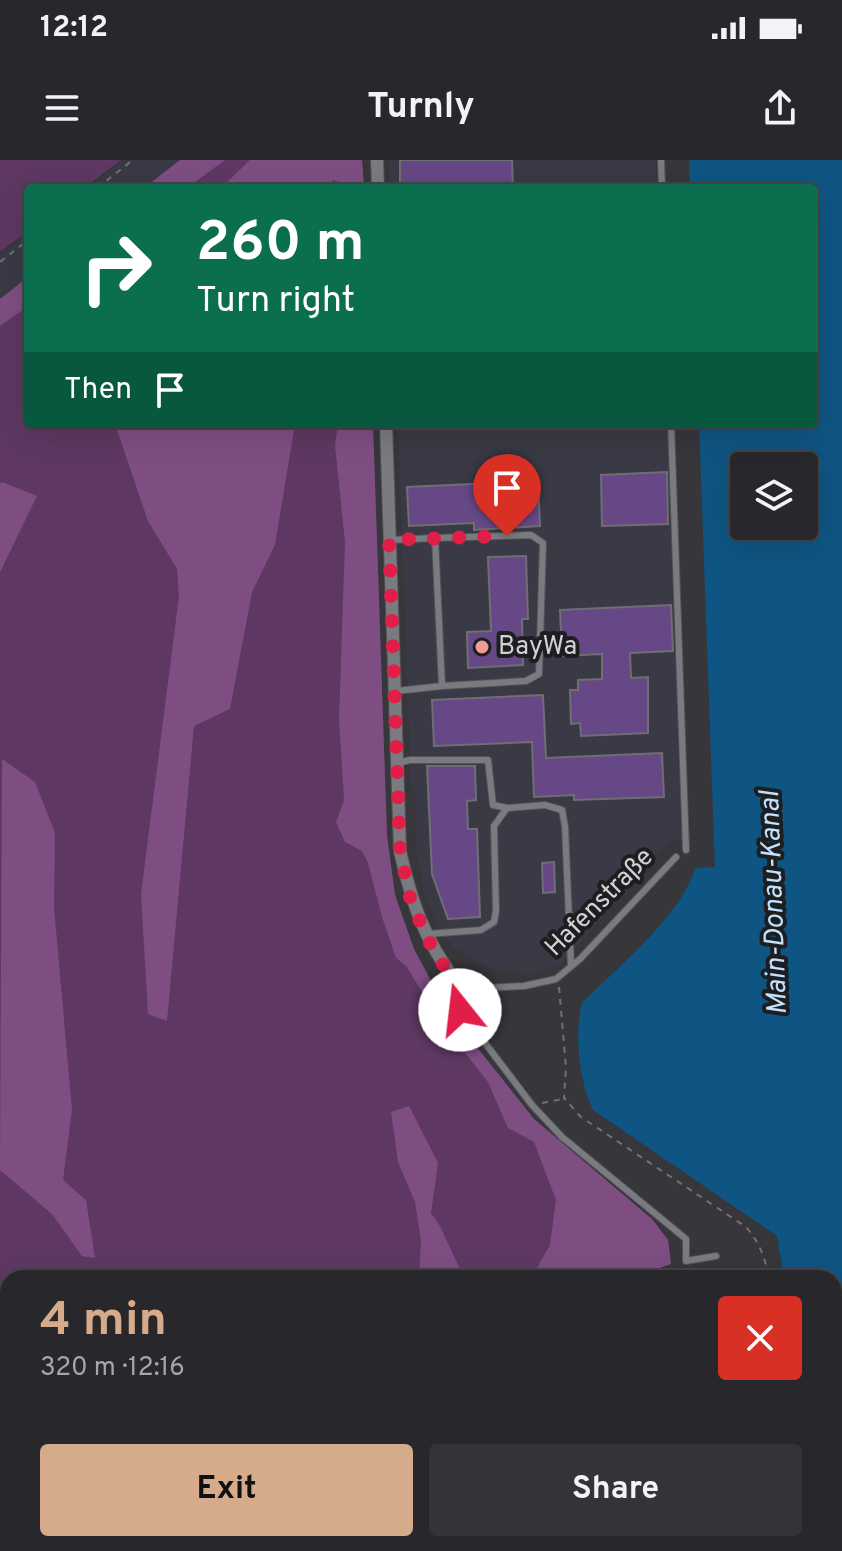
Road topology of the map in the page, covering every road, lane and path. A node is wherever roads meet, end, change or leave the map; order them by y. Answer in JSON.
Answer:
{"nodes":[{"id":1,"x":133,"y":160,"type":"edge"},
{"id":2,"x":377,"y":160,"type":"edge"},
{"id":3,"x":661,"y":160,"type":"edge"},
{"id":4,"x":102,"y":184,"type":"edge"},
{"id":5,"x":378,"y":184,"type":"edge"},
{"id":6,"x":662,"y":184,"type":"edge"},
{"id":7,"x":24,"y":243,"type":"edge"},
{"id":8,"x":0,"y":262,"type":"edge"},
{"id":9,"x":386,"y":428,"type":"edge"},
{"id":10,"x":671,"y":428,"type":"edge"},
{"id":11,"x":435,"y":538,"type":"junction"},
{"id":12,"x":389,"y":540,"type":"junction"},
{"id":13,"x":442,"y":686,"type":"junction"},
{"id":14,"x":394,"y":691,"type":"junction"},
{"id":15,"x":397,"y":763,"type":"junction"},
{"id":16,"x":507,"y":808,"type":"junction"},
{"id":17,"x":686,"y":850,"type":"dead end"},
{"id":18,"x":676,"y":857,"type":"dead end"},
{"id":19,"x":426,"y":934,"type":"junction"},
{"id":20,"x":571,"y":966,"type":"junction"},
{"id":21,"x":556,"y":979,"type":"junction"},
{"id":22,"x":457,"y":983,"type":"junction"},
{"id":23,"x":564,"y":1098,"type":"junction"},
{"id":24,"x":532,"y":1105,"type":"junction"},
{"id":25,"x":716,"y":1256,"type":"dead end"},
{"id":26,"x":767,"y":1270,"type":"edge"}],
"edges":[{"from":1,"to":4,"type":"path"},
{"from":2,"to":5,"type":"street"},
{"from":3,"to":6,"type":"lane"},
{"from":7,"to":8,"type":"path"},
{"from":9,"to":12,"type":"street"},
{"from":10,"to":17,"type":"lane"},
{"from":11,"to":12,"type":"lane"},
{"from":11,"to":13,"type":"lane"},
{"from":11,"to":13,"type":"lane"},
{"from":12,"to":14,"type":"street"},
{"from":13,"to":14,"type":"lane"},
{"from":14,"to":15,"type":"street"},
{"from":15,"to":16,"type":"lane"},
{"from":15,"to":19,"type":"street"},
{"from":16,"to":19,"type":"lane"},
{"from":16,"to":20,"type":"lane"},
{"from":18,"to":20,"type":"lane","name":"Hafenstraße"},
{"from":19,"to":22,"type":"street"},
{"from":20,"to":21,"type":"lane","name":"Hafenstraße"},
{"from":21,"to":22,"type":"lane","name":"Hafenstraße"},
{"from":21,"to":23,"type":"path"},
{"from":22,"to":24,"type":"lane"},
{"from":23,"to":24,"type":"path"},
{"from":23,"to":26,"type":"path"},
{"from":24,"to":25,"type":"lane"}]}
